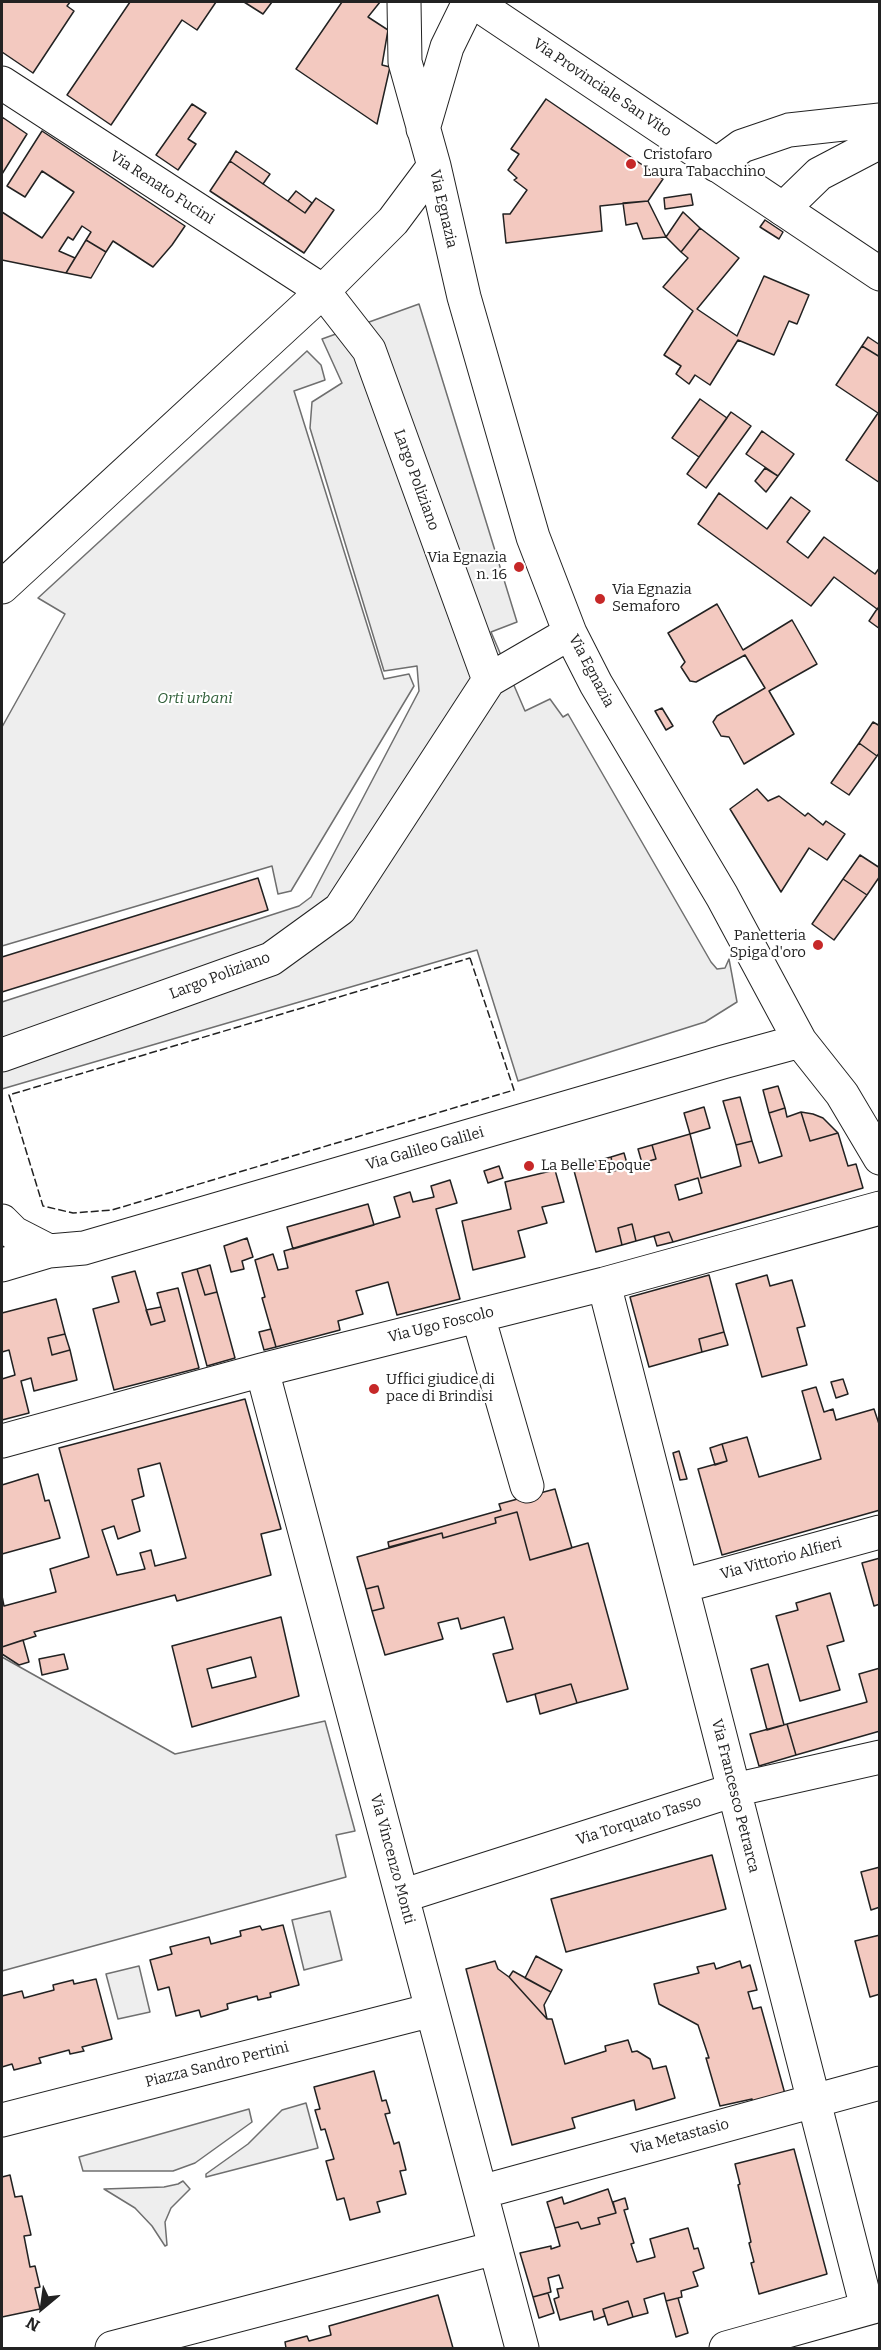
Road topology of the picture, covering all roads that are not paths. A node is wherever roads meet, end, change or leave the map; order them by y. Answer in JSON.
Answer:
{"nodes":[{"id":1,"x":404,"y":2,"type":"edge"},
{"id":2,"x":469,"y":2,"type":"edge"},
{"id":3,"x":474,"y":2,"type":"edge"},
{"id":4,"x":2,"y":83,"type":"edge"},
{"id":5,"x":879,"y":120,"type":"edge"},
{"id":6,"x":422,"y":131,"type":"junction"},
{"id":7,"x":879,"y":142,"type":"edge"},
{"id":8,"x":716,"y":165,"type":"junction"},
{"id":9,"x":434,"y":166,"type":"junction"},
{"id":10,"x":783,"y":209,"type":"junction"},
{"id":11,"x":879,"y":274,"type":"edge"},
{"id":12,"x":323,"y":291,"type":"junction"},
{"id":13,"x":2,"y":587,"type":"edge"},
{"id":14,"x":570,"y":633,"type":"junction"},
{"id":15,"x":489,"y":680,"type":"junction"},
{"id":16,"x":800,"y":1041,"type":"junction"},
{"id":17,"x":2,"y":1055,"type":"edge"},
{"id":18,"x":879,"y":1158,"type":"edge"},
{"id":19,"x":879,"y":1208,"type":"edge"},
{"id":20,"x":2,"y":1221,"type":"edge"},
{"id":21,"x":49,"y":1251,"type":"junction"},
{"id":22,"x":2,"y":1265,"type":"edge"},
{"id":23,"x":604,"y":1284,"type":"junction"},
{"id":24,"x":478,"y":1316,"type":"junction"},
{"id":25,"x":262,"y":1370,"type":"junction"},
{"id":26,"x":2,"y":1441,"type":"edge"},
{"id":27,"x":527,"y":1486,"type":"dead end"},
{"id":28,"x":879,"y":1532,"type":"edge"},
{"id":29,"x":682,"y":1586,"type":"junction"},
{"id":30,"x":879,"y":1757,"type":"edge"},
{"id":31,"x":734,"y":1790,"type":"junction"},
{"id":32,"x":402,"y":1896,"type":"junction"},
{"id":33,"x":432,"y":2010,"type":"junction"},
{"id":34,"x":879,"y":2083,"type":"edge"},
{"id":35,"x":813,"y":2100,"type":"junction"},
{"id":36,"x":2,"y":2120,"type":"edge"},
{"id":37,"x":481,"y":2192,"type":"junction"},
{"id":38,"x":495,"y":2248,"type":"junction"},
{"id":39,"x":873,"y":2307,"type":"edge"},
{"id":40,"x":112,"y":2349,"type":"edge"},
{"id":41,"x":522,"y":2349,"type":"edge"},
{"id":42,"x":726,"y":2349,"type":"edge"}],
"edges":[{"from":1,"to":6,"type":"street","name":"Via Egnazia"},
{"from":2,"to":6,"type":"street"},
{"from":3,"to":8,"type":"street","name":"Via Provinciale San Vito"},
{"from":4,"to":12,"type":"street","name":"Via Renato Fucini"},
{"from":5,"to":8,"type":"street"},
{"from":6,"to":9,"type":"street","name":"Via Egnazia"},
{"from":7,"to":10,"type":"street"},
{"from":8,"to":10,"type":"street","name":"Via Provinciale San Vito"},
{"from":9,"to":12,"type":"street"},
{"from":9,"to":14,"type":"street","name":"Via Egnazia"},
{"from":10,"to":11,"type":"street","name":"Via Provinciale San Vito"},
{"from":12,"to":13,"type":"street"},
{"from":12,"to":15,"type":"street","name":"Largo Poliziano"},
{"from":14,"to":15,"type":"street","name":"Largo Poliziano"},
{"from":14,"to":16,"type":"street","name":"Via Egnazia"},
{"from":15,"to":17,"type":"street","name":"Largo Poliziano"},
{"from":16,"to":18,"type":"street","name":"Via Egnazia"},
{"from":16,"to":21,"type":"street","name":"Via Galileo Galilei"},
{"from":19,"to":23,"type":"street","name":"Via Ugo Foscolo"},
{"from":20,"to":21,"type":"street"},
{"from":21,"to":22,"type":"street","name":"Via Galileo Galilei"},
{"from":23,"to":24,"type":"street","name":"Via Ugo Foscolo"},
{"from":23,"to":29,"type":"street","name":"Via Francesco Petrarca"},
{"from":24,"to":25,"type":"street","name":"Via Ugo Foscolo"},
{"from":24,"to":27,"type":"street"},
{"from":25,"to":26,"type":"street","name":"Via Ugo Foscolo"},
{"from":25,"to":32,"type":"street","name":"Via Vincenzo Monti"},
{"from":28,"to":29,"type":"street","name":"Via Vittorio Alfieri"},
{"from":29,"to":31,"type":"street","name":"Via Francesco Petrarca"},
{"from":30,"to":31,"type":"street","name":"Via Torquato Tasso"},
{"from":31,"to":32,"type":"street","name":"Via Torquato Tasso"},
{"from":31,"to":35,"type":"street","name":"Via Francesco Petrarca"},
{"from":32,"to":33,"type":"street","name":"Via Vincenzo Monti"},
{"from":33,"to":36,"type":"street","name":"Piazza Sandro Pertini"},
{"from":33,"to":37,"type":"street","name":"Via Vincenzo Monti"},
{"from":34,"to":35,"type":"street","name":"Via Metastasio"},
{"from":35,"to":37,"type":"street","name":"Via Metastasio"},
{"from":35,"to":39,"type":"street","name":"Via Francesco Petrarca"},
{"from":37,"to":38,"type":"street","name":"Via Vincenzo Monti"},
{"from":38,"to":40,"type":"street"},
{"from":38,"to":41,"type":"street","name":"Via Vincenzo Monti"},
{"from":39,"to":42,"type":"street"}]}
